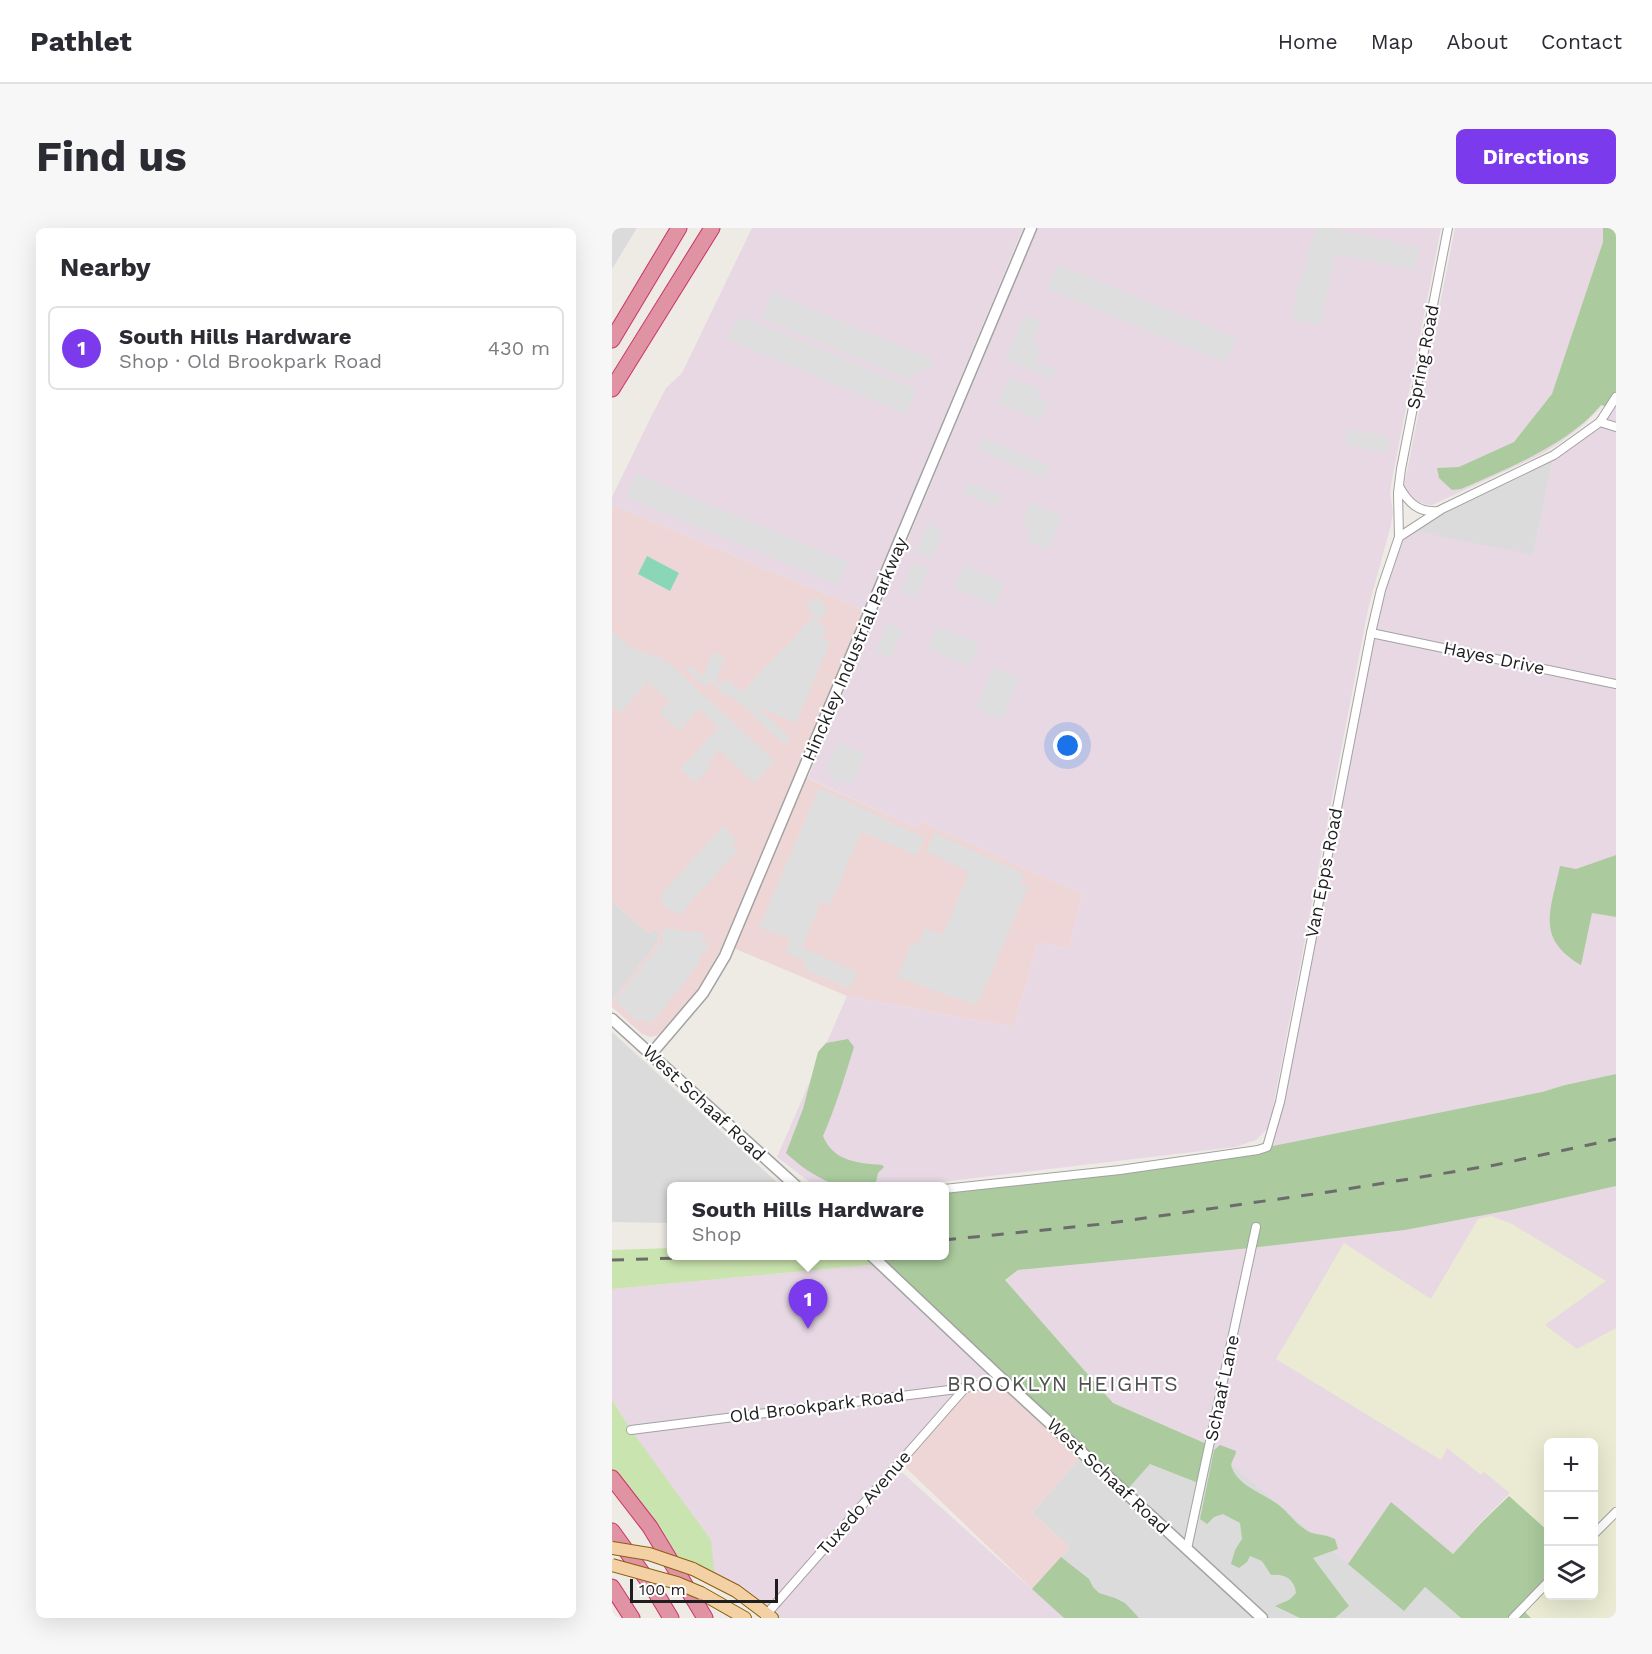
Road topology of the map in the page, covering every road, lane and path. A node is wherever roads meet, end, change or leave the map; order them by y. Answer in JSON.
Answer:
{"nodes":[{"id":1,"x":679,"y":228,"type":"edge"},
{"id":2,"x":712,"y":228,"type":"edge"},
{"id":3,"x":1031,"y":228,"type":"edge"},
{"id":4,"x":1448,"y":228,"type":"edge"},
{"id":5,"x":615,"y":335,"type":"edge"},
{"id":6,"x":612,"y":389,"type":"edge"},
{"id":7,"x":1616,"y":397,"type":"edge"},
{"id":8,"x":1600,"y":422,"type":"junction"},
{"id":9,"x":1616,"y":427,"type":"edge"},
{"id":10,"x":1399,"y":486,"type":"junction"},
{"id":11,"x":1440,"y":511,"type":"junction"},
{"id":12,"x":1399,"y":537,"type":"junction"},
{"id":13,"x":1371,"y":633,"type":"junction"},
{"id":14,"x":1616,"y":684,"type":"edge"},
{"id":15,"x":612,"y":1019,"type":"edge"},
{"id":16,"x":651,"y":1054,"type":"junction"},
{"id":17,"x":792,"y":1182,"type":"edge"},
{"id":18,"x":949,"y":1190,"type":"edge"},
{"id":19,"x":1256,"y":1227,"type":"dead end"},
{"id":20,"x":876,"y":1260,"type":"edge"},
{"id":21,"x":1003,"y":1380,"type":"junction"},
{"id":22,"x":965,"y":1388,"type":"junction"},
{"id":23,"x":631,"y":1430,"type":"dead end"},
{"id":24,"x":612,"y":1478,"type":"edge"},
{"id":25,"x":1616,"y":1512,"type":"edge"},
{"id":26,"x":1598,"y":1530,"type":"edge"},
{"id":27,"x":612,"y":1531,"type":"edge"},
{"id":28,"x":612,"y":1548,"type":"edge"},
{"id":29,"x":1187,"y":1549,"type":"junction"},
{"id":30,"x":612,"y":1565,"type":"edge"},
{"id":31,"x":1544,"y":1586,"type":"edge"},
{"id":32,"x":612,"y":1587,"type":"edge"},
{"id":33,"x":768,"y":1616,"type":"edge"},
{"id":34,"x":632,"y":1618,"type":"edge"},
{"id":35,"x":671,"y":1618,"type":"edge"},
{"id":36,"x":705,"y":1618,"type":"edge"},
{"id":37,"x":745,"y":1618,"type":"edge"},
{"id":38,"x":1262,"y":1618,"type":"edge"},
{"id":39,"x":1513,"y":1618,"type":"edge"}],
"edges":[{"from":1,"to":5,"type":"highway"},
{"from":2,"to":6,"type":"highway"},
{"from":3,"to":16,"type":"street","name":"Hinckley Industrial Parkway"},
{"from":4,"to":10,"type":"street","name":"Spring Road"},
{"from":7,"to":8,"type":"street"},
{"from":8,"to":9,"type":"street"},
{"from":8,"to":11,"type":"street"},
{"from":10,"to":11,"type":"street"},
{"from":10,"to":12,"type":"street","name":"Spring Road"},
{"from":11,"to":12,"type":"street"},
{"from":12,"to":13,"type":"street","name":"Van Epps Road"},
{"from":13,"to":14,"type":"street","name":"Hayes Drive"},
{"from":13,"to":18,"type":"street","name":"Van Epps Road"},
{"from":15,"to":16,"type":"street","name":"West Schaaf Road"},
{"from":16,"to":17,"type":"street","name":"West Schaaf Road"},
{"from":19,"to":29,"type":"street","name":"Schaaf Lane"},
{"from":20,"to":21,"type":"street","name":"West Schaaf Road"},
{"from":21,"to":22,"type":"street","name":"Old Brookpark Road"},
{"from":21,"to":29,"type":"street","name":"West Schaaf Road"},
{"from":22,"to":23,"type":"street","name":"Old Brookpark Road"},
{"from":22,"to":33,"type":"street","name":"Tuxedo Avenue"},
{"from":24,"to":36,"type":"highway"},
{"from":25,"to":26,"type":"street"},
{"from":27,"to":35,"type":"highway"},
{"from":28,"to":33,"type":"main road","bridge":true},
{"from":29,"to":38,"type":"street","name":"West Schaaf Road"},
{"from":30,"to":37,"type":"main road","bridge":true},
{"from":31,"to":39,"type":"street"},
{"from":32,"to":34,"type":"highway"}]}
